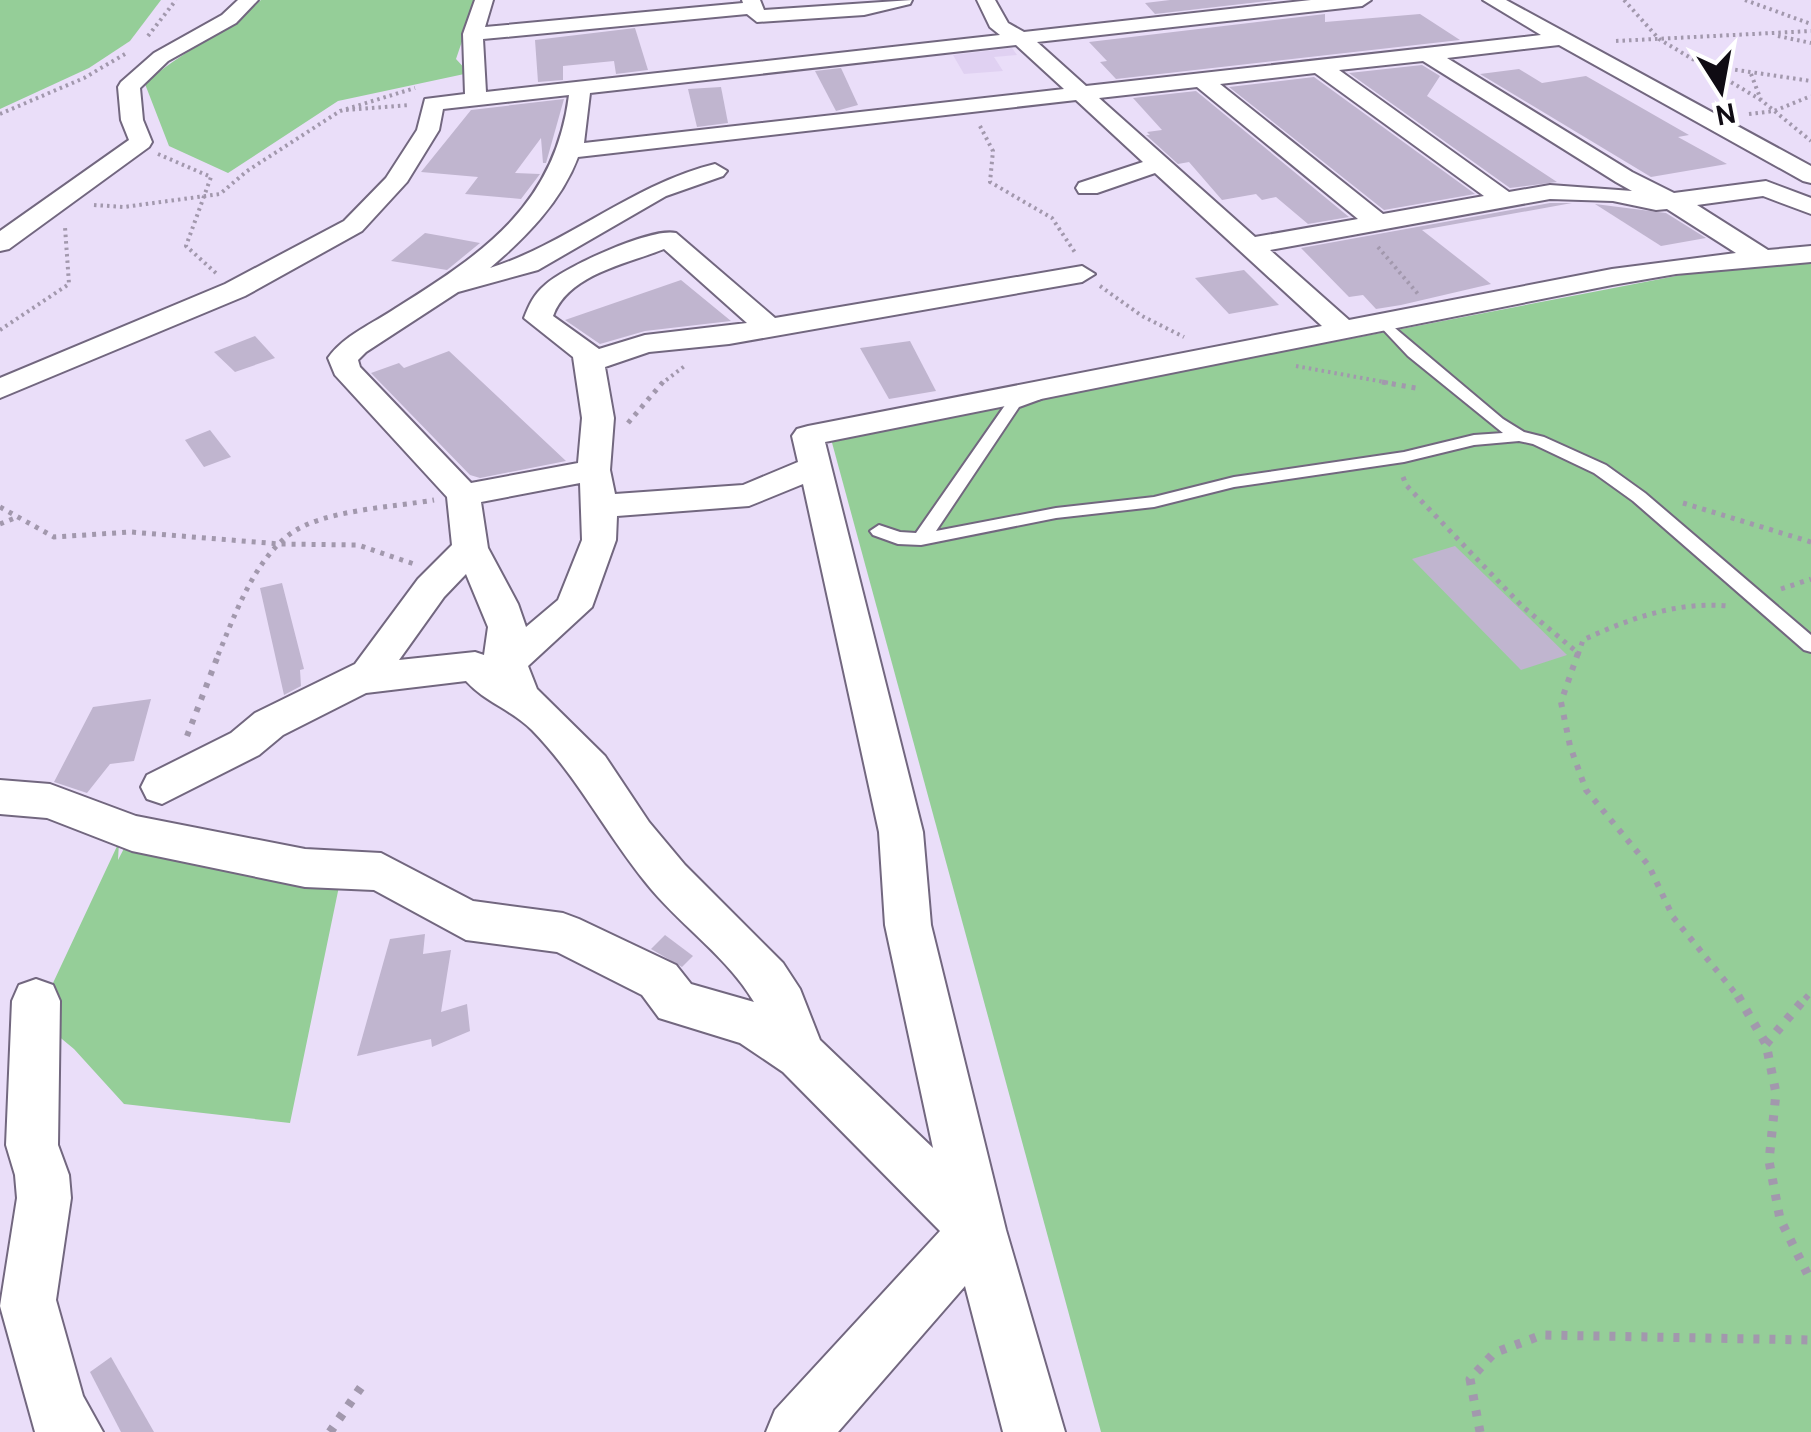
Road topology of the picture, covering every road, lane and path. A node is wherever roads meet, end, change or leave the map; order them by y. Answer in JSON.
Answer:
{"nodes":[{"id":1,"x":250,"y":0,"type":"edge"},
{"id":2,"x":484,"y":0,"type":"edge"},
{"id":3,"x":903,"y":0,"type":"edge"},
{"id":4,"x":986,"y":0,"type":"edge"},
{"id":5,"x":1362,"y":0,"type":"edge"},
{"id":6,"x":1492,"y":0,"type":"edge"},
{"id":7,"x":1624,"y":0,"type":"edge"},
{"id":8,"x":1744,"y":0,"type":"edge"},
{"id":9,"x":1344,"y":1,"type":"edge"},
{"id":10,"x":751,"y":4,"type":"edge"},
{"id":11,"x":629,"y":9,"type":"edge"},
{"id":12,"x":874,"y":24,"type":"edge"},
{"id":13,"x":1811,"y":24,"type":"edge"},
{"id":14,"x":1811,"y":31,"type":"edge"},
{"id":15,"x":473,"y":34,"type":"junction"},
{"id":16,"x":1771,"y":35,"type":"junction"},
{"id":17,"x":1019,"y":38,"type":"junction"},
{"id":18,"x":1659,"y":39,"type":"junction"},
{"id":19,"x":1565,"y":41,"type":"junction"},
{"id":20,"x":1811,"y":43,"type":"edge"},
{"id":21,"x":129,"y":51,"type":"dead end"},
{"id":22,"x":1426,"y":54,"type":"junction"},
{"id":23,"x":1698,"y":64,"type":"junction"},
{"id":24,"x":1319,"y":66,"type":"junction"},
{"id":25,"x":1750,"y":73,"type":"junction"},
{"id":26,"x":1201,"y":80,"type":"junction"},
{"id":27,"x":1811,"y":80,"type":"edge"},
{"id":28,"x":580,"y":90,"type":"junction"},
{"id":29,"x":1078,"y":92,"type":"junction"},
{"id":30,"x":428,"y":95,"type":"junction"},
{"id":31,"x":1811,"y":96,"type":"edge"},
{"id":32,"x":476,"y":99,"type":"junction"},
{"id":33,"x":1761,"y":100,"type":"junction"},
{"id":34,"x":996,"y":102,"type":"junction"},
{"id":35,"x":340,"y":110,"type":"junction"},
{"id":36,"x":1693,"y":111,"type":"junction"},
{"id":37,"x":1774,"y":111,"type":"junction"},
{"id":38,"x":0,"y":114,"type":"edge"},
{"id":39,"x":801,"y":126,"type":"junction"},
{"id":40,"x":1811,"y":141,"type":"edge"},
{"id":41,"x":141,"y":142,"type":"junction"},
{"id":42,"x":571,"y":152,"type":"junction"},
{"id":43,"x":1159,"y":164,"type":"junction"},
{"id":44,"x":715,"y":171,"type":"junction"},
{"id":45,"x":1811,"y":176,"type":"edge"},
{"id":46,"x":1088,"y":188,"type":"dead end"},
{"id":47,"x":206,"y":197,"type":"junction"},
{"id":48,"x":67,"y":198,"type":"junction"},
{"id":49,"x":1502,"y":199,"type":"junction"},
{"id":50,"x":1675,"y":202,"type":"junction"},
{"id":51,"x":1811,"y":207,"type":"edge"},
{"id":52,"x":1376,"y":221,"type":"junction"},
{"id":53,"x":0,"y":243,"type":"edge"},
{"id":54,"x":1252,"y":245,"type":"junction"},
{"id":55,"x":686,"y":254,"type":"junction"},
{"id":56,"x":1811,"y":254,"type":"edge"},
{"id":57,"x":1766,"y":260,"type":"junction"},
{"id":58,"x":1082,"y":274,"type":"junction"},
{"id":59,"x":235,"y":290,"type":"junction"},
{"id":60,"x":436,"y":294,"type":"junction"},
{"id":61,"x":1428,"y":314,"type":"junction"},
{"id":62,"x":1382,"y":322,"type":"junction"},
{"id":63,"x":768,"y":327,"type":"junction"},
{"id":64,"x":0,"y":330,"type":"edge"},
{"id":65,"x":1343,"y":330,"type":"junction"},
{"id":66,"x":729,"y":335,"type":"junction"},
{"id":67,"x":1217,"y":353,"type":"junction"},
{"id":68,"x":589,"y":362,"type":"junction"},
{"id":69,"x":1285,"y":365,"type":"dead end"},
{"id":70,"x":1065,"y":387,"type":"junction"},
{"id":71,"x":0,"y":389,"type":"edge"},
{"id":72,"x":1464,"y":396,"type":"junction"},
{"id":73,"x":623,"y":430,"type":"dead end"},
{"id":74,"x":1519,"y":436,"type":"junction"},
{"id":75,"x":1404,"y":456,"type":"junction"},
{"id":76,"x":816,"y":466,"type":"junction"},
{"id":77,"x":594,"y":470,"type":"junction"},
{"id":78,"x":1614,"y":479,"type":"junction"},
{"id":79,"x":463,"y":494,"type":"junction"},
{"id":80,"x":600,"y":504,"type":"junction"},
{"id":81,"x":0,"y":508,"type":"edge"},
{"id":82,"x":16,"y":518,"type":"junction"},
{"id":83,"x":0,"y":524,"type":"edge"},
{"id":84,"x":879,"y":531,"type":"dead end"},
{"id":85,"x":920,"y":539,"type":"junction"},
{"id":86,"x":1811,"y":542,"type":"edge"},
{"id":87,"x":280,"y":544,"type":"junction"},
{"id":88,"x":457,"y":562,"type":"junction"},
{"id":89,"x":1811,"y":579,"type":"edge"},
{"id":90,"x":1767,"y":606,"type":"junction"},
{"id":91,"x":1782,"y":618,"type":"junction"},
{"id":92,"x":409,"y":620,"type":"junction"},
{"id":93,"x":1811,"y":644,"type":"edge"},
{"id":94,"x":1578,"y":653,"type":"junction"},
{"id":95,"x":499,"y":674,"type":"junction"},
{"id":96,"x":360,"y":679,"type":"junction"},
{"id":97,"x":162,"y":787,"type":"joint"},
{"id":98,"x":0,"y":798,"type":"edge"},
{"id":99,"x":1811,"y":992,"type":"edge"},
{"id":100,"x":36,"y":1001,"type":"dead end"},
{"id":101,"x":1766,"y":1044,"type":"junction"},
{"id":102,"x":801,"y":1055,"type":"junction"},
{"id":103,"x":17,"y":1090,"type":"edge"},
{"id":104,"x":978,"y":1230,"type":"junction"},
{"id":105,"x":1811,"y":1281,"type":"edge"},
{"id":106,"x":1811,"y":1340,"type":"edge"},
{"id":107,"x":366,"y":1380,"type":"dead end"},
{"id":108,"x":72,"y":1432,"type":"edge"},
{"id":109,"x":330,"y":1432,"type":"edge"},
{"id":110,"x":797,"y":1432,"type":"edge"},
{"id":111,"x":1034,"y":1432,"type":"edge"},
{"id":112,"x":1480,"y":1432,"type":"edge"}],
"edges":[{"from":1,"to":41,"type":"street"},
{"from":2,"to":15,"type":"street"},
{"from":3,"to":12,"type":"street"},
{"from":4,"to":17,"type":"street"},
{"from":5,"to":9,"type":"street"},
{"from":6,"to":19,"type":"street"},
{"from":7,"to":18,"type":"path"},
{"from":8,"to":13,"type":"path"},
{"from":9,"to":17,"type":"street"},
{"from":10,"to":11,"type":"street"},
{"from":10,"to":12,"type":"street"},
{"from":11,"to":15,"type":"street"},
{"from":12,"to":17,"type":"street"},
{"from":12,"to":28,"type":"street"},
{"from":14,"to":16,"type":"path"},
{"from":15,"to":32,"type":"street"},
{"from":16,"to":18,"type":"path"},
{"from":16,"to":20,"type":"path"},
{"from":17,"to":29,"type":"street"},
{"from":18,"to":19,"type":"path"},
{"from":18,"to":23,"type":"path"},
{"from":19,"to":22,"type":"street"},
{"from":19,"to":36,"type":"street"},
{"from":21,"to":38,"type":"path"},
{"from":22,"to":24,"type":"street"},
{"from":22,"to":50,"type":"street"},
{"from":23,"to":25,"type":"path"},
{"from":23,"to":33,"type":"path"},
{"from":24,"to":26,"type":"street"},
{"from":24,"to":49,"type":"street"},
{"from":25,"to":27,"type":"path"},
{"from":25,"to":33,"type":"path"},
{"from":26,"to":29,"type":"street"},
{"from":26,"to":52,"type":"street"},
{"from":28,"to":32,"type":"street"},
{"from":28,"to":42,"type":"street"},
{"from":29,"to":34,"type":"street"},
{"from":29,"to":43,"type":"street"},
{"from":30,"to":32,"type":"street"},
{"from":30,"to":35,"type":"path"},
{"from":30,"to":35,"type":"path"},
{"from":30,"to":59,"type":"street"},
{"from":31,"to":37,"type":"path"},
{"from":33,"to":37,"type":"path"},
{"from":34,"to":39,"type":"street"},
{"from":34,"to":58,"type":"path"},
{"from":35,"to":47,"type":"path"},
{"from":36,"to":37,"type":"path"},
{"from":36,"to":45,"type":"street"},
{"from":37,"to":40,"type":"path"},
{"from":39,"to":42,"type":"street"},
{"from":39,"to":44,"type":"street"},
{"from":41,"to":47,"type":"path"},
{"from":41,"to":48,"type":"street"},
{"from":42,"to":60,"type":"street"},
{"from":43,"to":46,"type":"street"},
{"from":43,"to":54,"type":"street"},
{"from":44,"to":55,"type":"street"},
{"from":44,"to":60,"type":"street"},
{"from":47,"to":48,"type":"path"},
{"from":47,"to":59,"type":"path"},
{"from":48,"to":53,"type":"street"},
{"from":48,"to":64,"type":"path"},
{"from":49,"to":50,"type":"street"},
{"from":49,"to":52,"type":"street"},
{"from":50,"to":51,"type":"street"},
{"from":50,"to":57,"type":"street"},
{"from":52,"to":54,"type":"street"},
{"from":52,"to":61,"type":"path"},
{"from":54,"to":65,"type":"street"},
{"from":55,"to":63,"type":"street"},
{"from":55,"to":68,"type":"street"},
{"from":56,"to":57,"type":"street"},
{"from":57,"to":61,"type":"street"},
{"from":58,"to":63,"type":"street"},
{"from":58,"to":67,"type":"path"},
{"from":59,"to":71,"type":"street"},
{"from":60,"to":79,"type":"street"},
{"from":61,"to":62,"type":"street"},
{"from":62,"to":65,"type":"street"},
{"from":62,"to":72,"type":"lane"},
{"from":63,"to":66,"type":"street"},
{"from":65,"to":67,"type":"street"},
{"from":66,"to":68,"type":"street"},
{"from":66,"to":73,"type":"path"},
{"from":67,"to":70,"type":"street"},
{"from":68,"to":77,"type":"street"},
{"from":69,"to":72,"type":"path"},
{"from":70,"to":76,"type":"street"},
{"from":70,"to":85,"type":"lane"},
{"from":72,"to":74,"type":"lane"},
{"from":74,"to":75,"type":"lane"},
{"from":74,"to":78,"type":"lane"},
{"from":75,"to":85,"type":"lane"},
{"from":75,"to":94,"type":"path"},
{"from":76,"to":80,"type":"street"},
{"from":76,"to":104,"type":"street"},
{"from":77,"to":79,"type":"street"},
{"from":77,"to":80,"type":"street"},
{"from":78,"to":86,"type":"path"},
{"from":78,"to":90,"type":"lane"},
{"from":79,"to":87,"type":"path"},
{"from":79,"to":88,"type":"street"},
{"from":80,"to":95,"type":"street"},
{"from":81,"to":82,"type":"path"},
{"from":82,"to":83,"type":"path"},
{"from":82,"to":87,"type":"path"},
{"from":84,"to":85,"type":"lane"},
{"from":87,"to":88,"type":"path"},
{"from":87,"to":97,"type":"path"},
{"from":88,"to":92,"type":"street"},
{"from":88,"to":95,"type":"street"},
{"from":89,"to":90,"type":"path"},
{"from":90,"to":91,"type":"lane"},
{"from":91,"to":93,"type":"lane"},
{"from":91,"to":94,"type":"path"},
{"from":92,"to":95,"type":"street"},
{"from":92,"to":96,"type":"street"},
{"from":94,"to":101,"type":"path"},
{"from":95,"to":96,"type":"street"},
{"from":95,"to":102,"type":"street"},
{"from":96,"to":97,"type":"street"},
{"from":98,"to":102,"type":"street"},
{"from":99,"to":101,"type":"path"},
{"from":100,"to":103,"type":"street"},
{"from":101,"to":105,"type":"path"},
{"from":102,"to":104,"type":"street"},
{"from":103,"to":108,"type":"street"},
{"from":104,"to":110,"type":"street"},
{"from":104,"to":111,"type":"street"},
{"from":106,"to":112,"type":"path"},
{"from":107,"to":109,"type":"path"}]}
